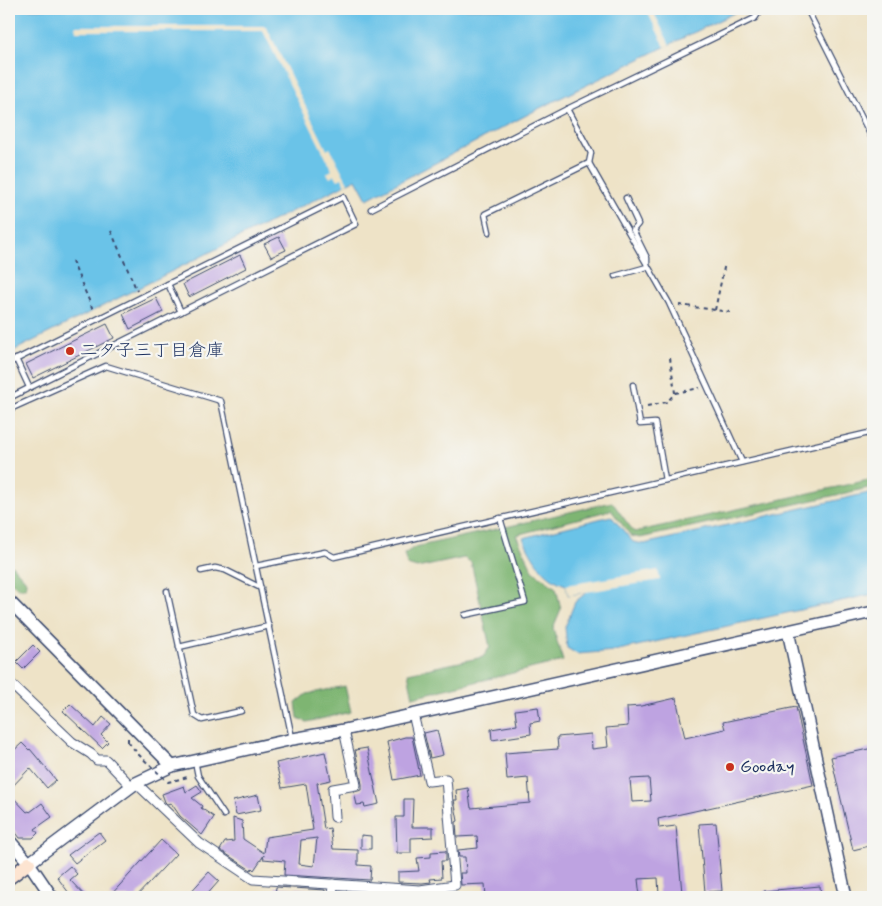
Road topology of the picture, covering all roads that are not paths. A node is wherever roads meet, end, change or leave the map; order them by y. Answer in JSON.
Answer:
{"nodes":[{"id":1,"x":761,"y":9,"type":"edge"},
{"id":2,"x":807,"y":9,"type":"edge"},
{"id":3,"x":568,"y":109,"type":"junction"},
{"id":4,"x":873,"y":140,"type":"edge"},
{"id":5,"x":589,"y":163,"type":"junction"},
{"id":6,"x":626,"y":198,"type":"dead end"},
{"id":7,"x":371,"y":209,"type":"dead end"},
{"id":8,"x":489,"y":232,"type":"dead end"},
{"id":9,"x":647,"y":267,"type":"junction"},
{"id":10,"x":615,"y":276,"type":"dead end"},
{"id":11,"x":168,"y":284,"type":"junction"},
{"id":12,"x":180,"y":312,"type":"junction"},
{"id":13,"x":16,"y":359,"type":"junction"},
{"id":14,"x":9,"y":363,"type":"edge"},
{"id":15,"x":633,"y":385,"type":"dead end"},
{"id":16,"x":29,"y":388,"type":"junction"},
{"id":17,"x":9,"y":398,"type":"edge"},
{"id":18,"x":10,"y":409,"type":"edge"},
{"id":19,"x":873,"y":432,"type":"edge"},
{"id":20,"x":742,"y":462,"type":"junction"},
{"id":21,"x":665,"y":480,"type":"junction"},
{"id":22,"x":500,"y":518,"type":"junction"},
{"id":23,"x":256,"y":566,"type":"junction"},
{"id":24,"x":200,"y":571,"type":"dead end"},
{"id":25,"x":261,"y":588,"type":"junction"},
{"id":26,"x":167,"y":591,"type":"dead end"},
{"id":27,"x":9,"y":601,"type":"edge"},
{"id":28,"x":873,"y":612,"type":"edge"},
{"id":29,"x":466,"y":615,"type":"dead end"},
{"id":30,"x":269,"y":626,"type":"junction"},
{"id":31,"x":788,"y":631,"type":"junction"},
{"id":32,"x":179,"y":647,"type":"junction"},
{"id":33,"x":9,"y":682,"type":"edge"},
{"id":34,"x":241,"y":712,"type":"dead end"},
{"id":35,"x":413,"y":714,"type":"junction"},
{"id":36,"x":344,"y":730,"type":"junction"},
{"id":37,"x":293,"y":739,"type":"junction"},
{"id":38,"x":195,"y":761,"type":"junction"},
{"id":39,"x":172,"y":766,"type":"junction"},
{"id":40,"x":133,"y":785,"type":"junction"},
{"id":41,"x":224,"y":814,"type":"dead end"},
{"id":42,"x":336,"y":817,"type":"dead end"},
{"id":43,"x":9,"y":840,"type":"edge"},
{"id":44,"x":29,"y":863,"type":"junction"},
{"id":45,"x":9,"y":878,"type":"edge"},
{"id":46,"x":333,"y":884,"type":"junction"},
{"id":47,"x":52,"y":897,"type":"edge"},
{"id":48,"x":332,"y":897,"type":"edge"},
{"id":49,"x":846,"y":897,"type":"edge"}],
"edges":[{"from":1,"to":3,"type":"lane"},
{"from":2,"to":4,"type":"lane"},
{"from":3,"to":5,"type":"lane"},
{"from":3,"to":7,"type":"lane"},
{"from":5,"to":8,"type":"lane"},
{"from":5,"to":9,"type":"lane"},
{"from":6,"to":9,"type":"lane"},
{"from":9,"to":10,"type":"lane"},
{"from":9,"to":20,"type":"lane"},
{"from":11,"to":12,"type":"lane"},
{"from":11,"to":12,"type":"lane"},
{"from":11,"to":13,"type":"lane"},
{"from":12,"to":16,"type":"lane"},
{"from":13,"to":14,"type":"lane"},
{"from":13,"to":16,"type":"lane"},
{"from":15,"to":21,"type":"lane"},
{"from":16,"to":17,"type":"lane"},
{"from":18,"to":23,"type":"lane"},
{"from":19,"to":20,"type":"lane"},
{"from":20,"to":21,"type":"lane"},
{"from":21,"to":22,"type":"lane"},
{"from":22,"to":23,"type":"lane"},
{"from":22,"to":29,"type":"lane"},
{"from":23,"to":25,"type":"lane"},
{"from":24,"to":25,"type":"lane"},
{"from":25,"to":30,"type":"lane"},
{"from":26,"to":32,"type":"lane"},
{"from":27,"to":39,"type":"street"},
{"from":28,"to":31,"type":"street"},
{"from":30,"to":32,"type":"lane"},
{"from":30,"to":37,"type":"lane"},
{"from":31,"to":35,"type":"street"},
{"from":31,"to":49,"type":"street"},
{"from":32,"to":34,"type":"lane"},
{"from":33,"to":40,"type":"street"},
{"from":35,"to":36,"type":"street"},
{"from":35,"to":46,"type":"street"},
{"from":36,"to":37,"type":"street"},
{"from":36,"to":42,"type":"street"},
{"from":37,"to":38,"type":"street"},
{"from":38,"to":39,"type":"street"},
{"from":38,"to":41,"type":"lane"},
{"from":39,"to":40,"type":"street"},
{"from":40,"to":44,"type":"street"},
{"from":40,"to":46,"type":"street"},
{"from":43,"to":44,"type":"street"},
{"from":44,"to":45,"type":"main road"},
{"from":44,"to":47,"type":"street"},
{"from":46,"to":48,"type":"street"}]}
